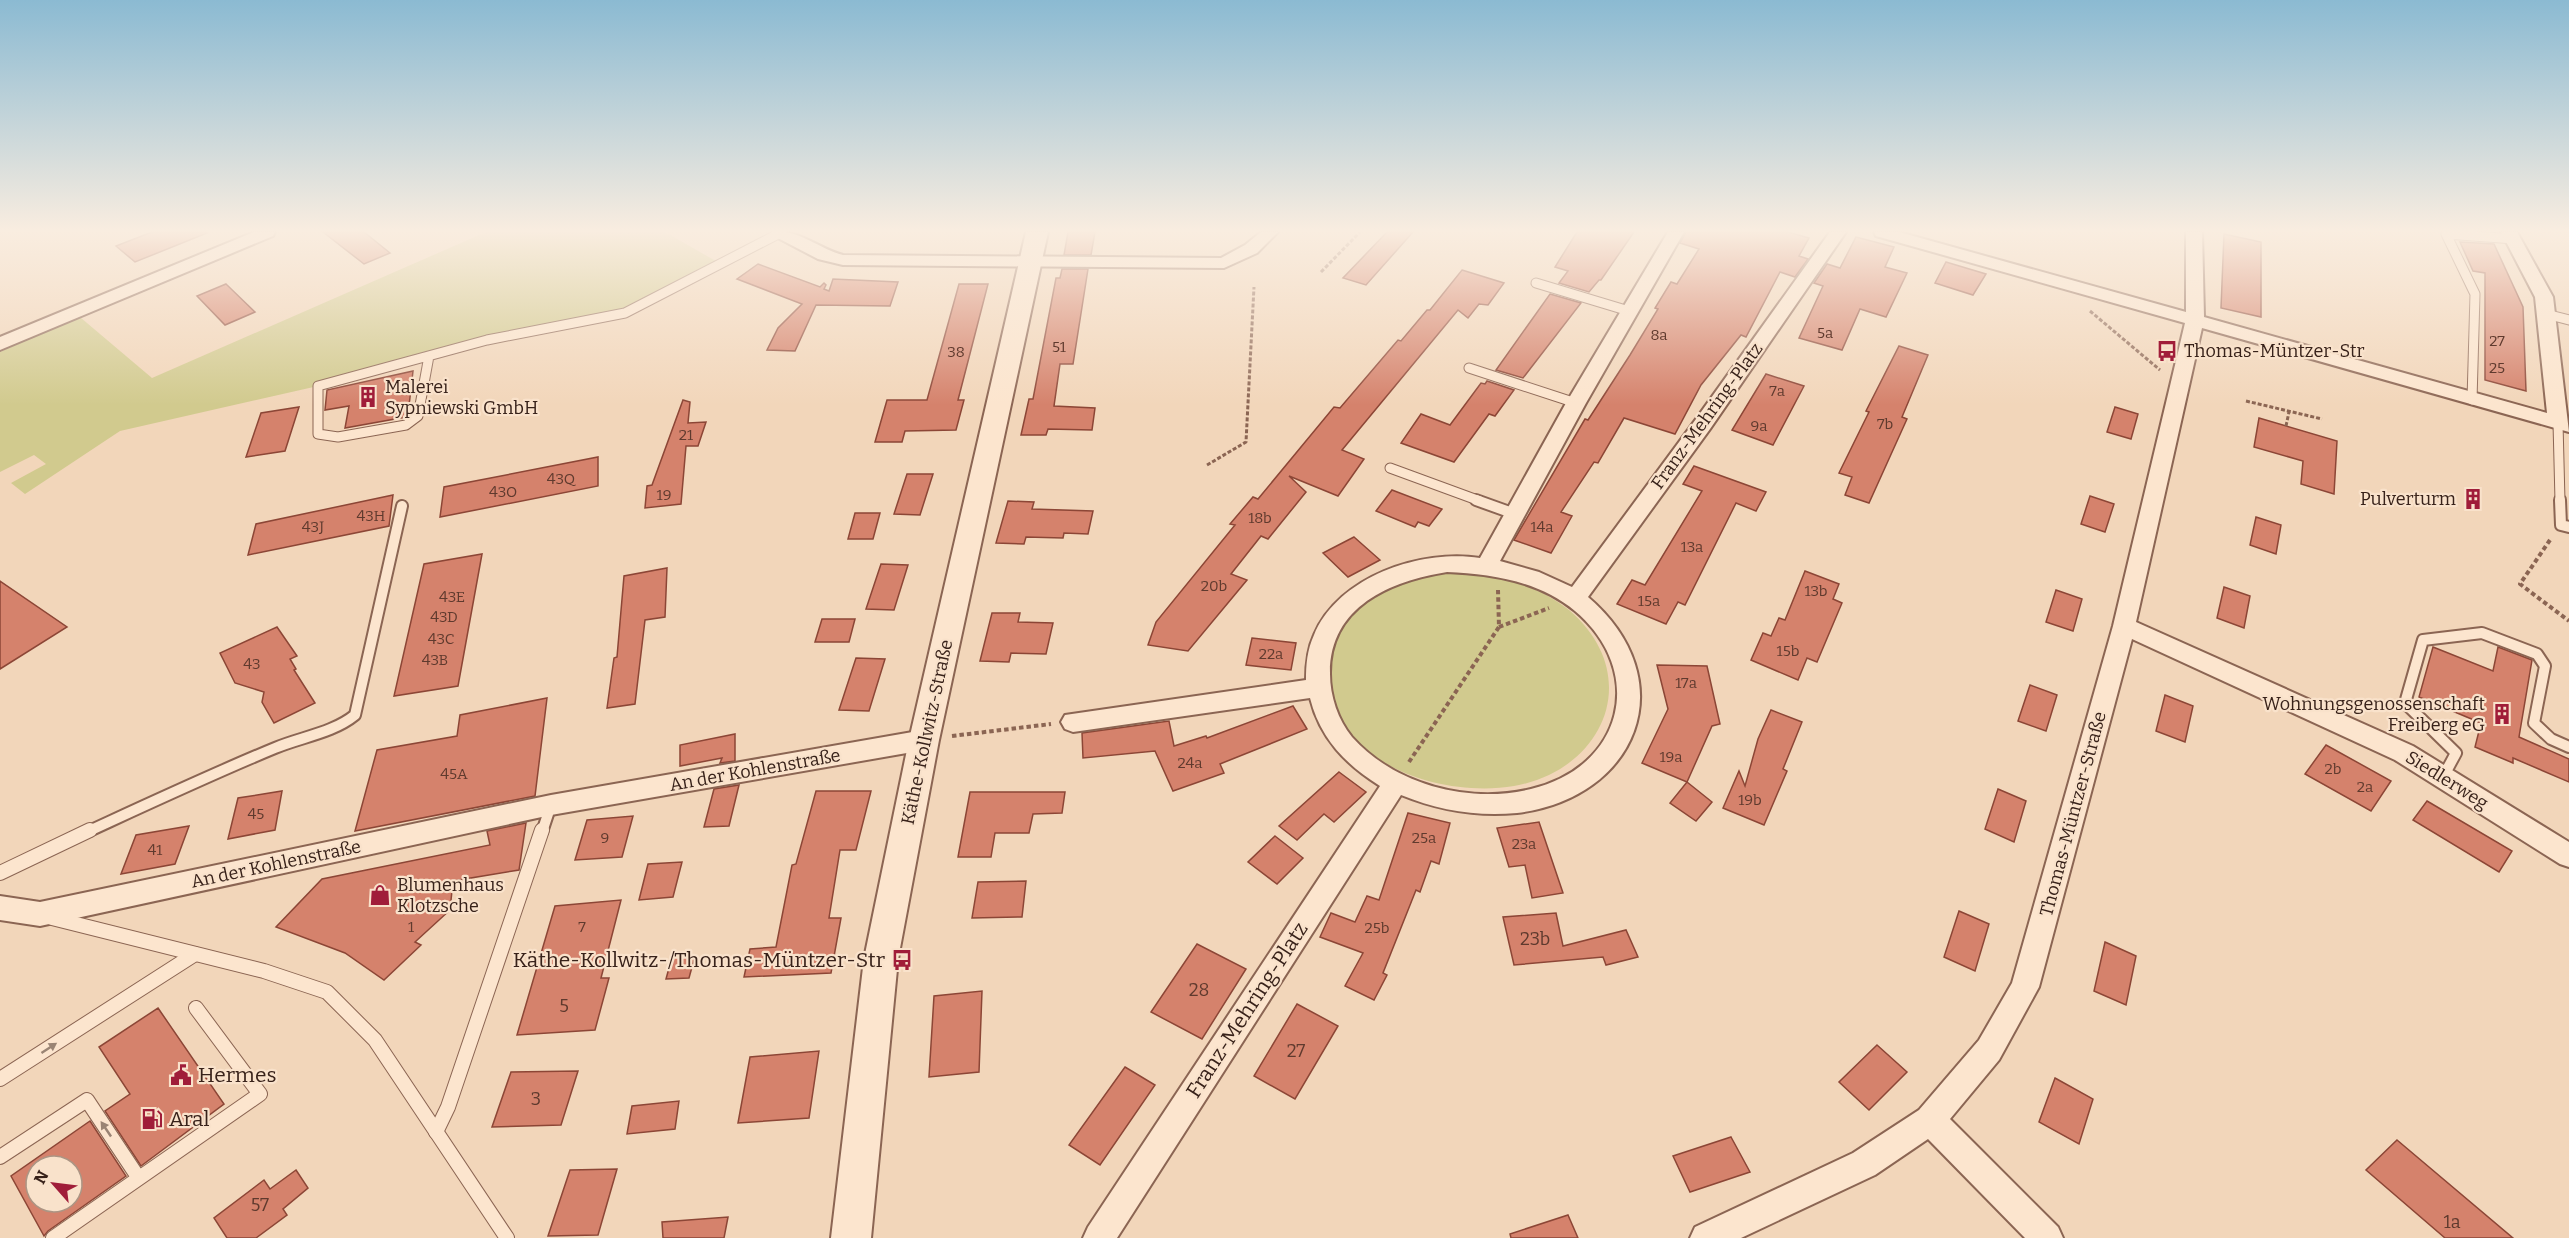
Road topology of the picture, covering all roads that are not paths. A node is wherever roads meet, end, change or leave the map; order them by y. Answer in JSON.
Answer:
{"nodes":[{"id":1,"x":128,"y":290,"type":"edge"},
{"id":2,"x":670,"y":290,"type":"edge"},
{"id":3,"x":1024,"y":290,"type":"edge"},
{"id":4,"x":1558,"y":290,"type":"edge"},
{"id":5,"x":1641,"y":290,"type":"edge"},
{"id":6,"x":1797,"y":290,"type":"edge"},
{"id":7,"x":2091,"y":290,"type":"edge"},
{"id":8,"x":2195,"y":290,"type":"edge"},
{"id":9,"x":2473,"y":290,"type":"edge"},
{"id":10,"x":2540,"y":290,"type":"edge"},
{"id":11,"x":1629,"y":311,"type":"junction"},
{"id":12,"x":2546,"y":314,"type":"junction"},
{"id":13,"x":2195,"y":319,"type":"junction"},
{"id":14,"x":2569,"y":320,"type":"edge"},
{"id":15,"x":0,"y":344,"type":"edge"},
{"id":16,"x":429,"y":356,"type":"junction"},
{"id":17,"x":1469,"y":368,"type":"dead end"},
{"id":18,"x":2472,"y":400,"type":"junction"},
{"id":19,"x":1576,"y":403,"type":"junction"},
{"id":20,"x":2563,"y":425,"type":"edge"},
{"id":21,"x":1390,"y":468,"type":"dead end"},
{"id":22,"x":402,"y":506,"type":"dead end"},
{"id":23,"x":1515,"y":514,"type":"junction"},
{"id":24,"x":2565,"y":526,"type":"edge"},
{"id":25,"x":1492,"y":566,"type":"junction"},
{"id":26,"x":1575,"y":599,"type":"junction"},
{"id":27,"x":2124,"y":626,"type":"junction"},
{"id":28,"x":1318,"y":688,"type":"junction"},
{"id":29,"x":1073,"y":722,"type":"road end"},
{"id":30,"x":924,"y":740,"type":"junction"},
{"id":31,"x":2569,"y":747,"type":"edge"},
{"id":32,"x":2443,"y":777,"type":"junction"},
{"id":33,"x":1395,"y":783,"type":"junction"},
{"id":34,"x":551,"y":805,"type":"junction"},
{"id":35,"x":2569,"y":856,"type":"edge"},
{"id":36,"x":0,"y":873,"type":"edge"},
{"id":37,"x":0,"y":908,"type":"edge"},
{"id":38,"x":40,"y":914,"type":"junction"},
{"id":39,"x":195,"y":954,"type":"junction"},
{"id":40,"x":196,"y":1008,"type":"dead end"},
{"id":41,"x":0,"y":1080,"type":"edge"},
{"id":42,"x":1930,"y":1120,"type":"junction"},
{"id":43,"x":436,"y":1132,"type":"junction"},
{"id":44,"x":0,"y":1157,"type":"edge"},
{"id":45,"x":138,"y":1177,"type":"junction"},
{"id":46,"x":53,"y":1238,"type":"edge"},
{"id":47,"x":507,"y":1238,"type":"edge"},
{"id":48,"x":851,"y":1238,"type":"edge"},
{"id":49,"x":1099,"y":1238,"type":"edge"},
{"id":50,"x":1706,"y":1238,"type":"edge"},
{"id":51,"x":2047,"y":1238,"type":"edge"}],
"edges":[{"from":1,"to":15,"type":"street"},
{"from":2,"to":16,"type":"lane"},
{"from":3,"to":30,"type":"street","name":"Käthe-Kollwitz-Straße"},
{"from":4,"to":11,"type":"lane"},
{"from":5,"to":11,"type":"street"},
{"from":6,"to":26,"type":"street","name":"Franz-Mehring-Platz"},
{"from":7,"to":13,"type":"street"},
{"from":8,"to":13,"type":"street","name":"Thomas-Müntzer-Straße"},
{"from":9,"to":18,"type":"lane"},
{"from":10,"to":12,"type":"street"},
{"from":11,"to":19,"type":"street"},
{"from":12,"to":14,"type":"lane"},
{"from":12,"to":20,"type":"street"},
{"from":13,"to":18,"type":"street"},
{"from":13,"to":27,"type":"street","name":"Thomas-Müntzer-Straße"},
{"from":16,"to":16,"type":"lane"},
{"from":17,"to":19,"type":"lane"},
{"from":18,"to":20,"type":"street"},
{"from":19,"to":23,"type":"street"},
{"from":20,"to":24,"type":"lane"},
{"from":21,"to":23,"type":"lane"},
{"from":22,"to":36,"type":"lane"},
{"from":23,"to":25,"type":"street"},
{"from":25,"to":26,"type":"street"},
{"from":25,"to":28,"type":"street"},
{"from":26,"to":33,"type":"street"},
{"from":27,"to":32,"type":"street","name":"Siedlerweg"},
{"from":27,"to":42,"type":"street","name":"Thomas-Müntzer-Straße"},
{"from":28,"to":29,"type":"street"},
{"from":28,"to":33,"type":"street"},
{"from":30,"to":34,"type":"street","name":"An der Kohlenstraße"},
{"from":30,"to":48,"type":"street","name":"Käthe-Kollwitz-Straße"},
{"from":31,"to":32,"type":"lane"},
{"from":32,"to":35,"type":"street","name":"Siedlerweg"},
{"from":33,"to":49,"type":"street","name":"Franz-Mehring-Platz"},
{"from":34,"to":38,"type":"street","name":"An der Kohlenstraße"},
{"from":34,"to":43,"type":"lane"},
{"from":37,"to":38,"type":"street","name":"An der Kohlenstraße"},
{"from":38,"to":39,"type":"lane"},
{"from":41,"to":39,"type":"lane","one_way":true},
{"from":39,"to":43,"type":"lane"},
{"from":40,"to":45,"type":"lane"},
{"from":42,"to":50,"type":"street","name":"Thomas-Müntzer-Straße"},
{"from":42,"to":51,"type":"street"},
{"from":43,"to":47,"type":"lane"},
{"from":45,"to":44,"type":"lane","one_way":true},
{"from":45,"to":46,"type":"lane"}]}
